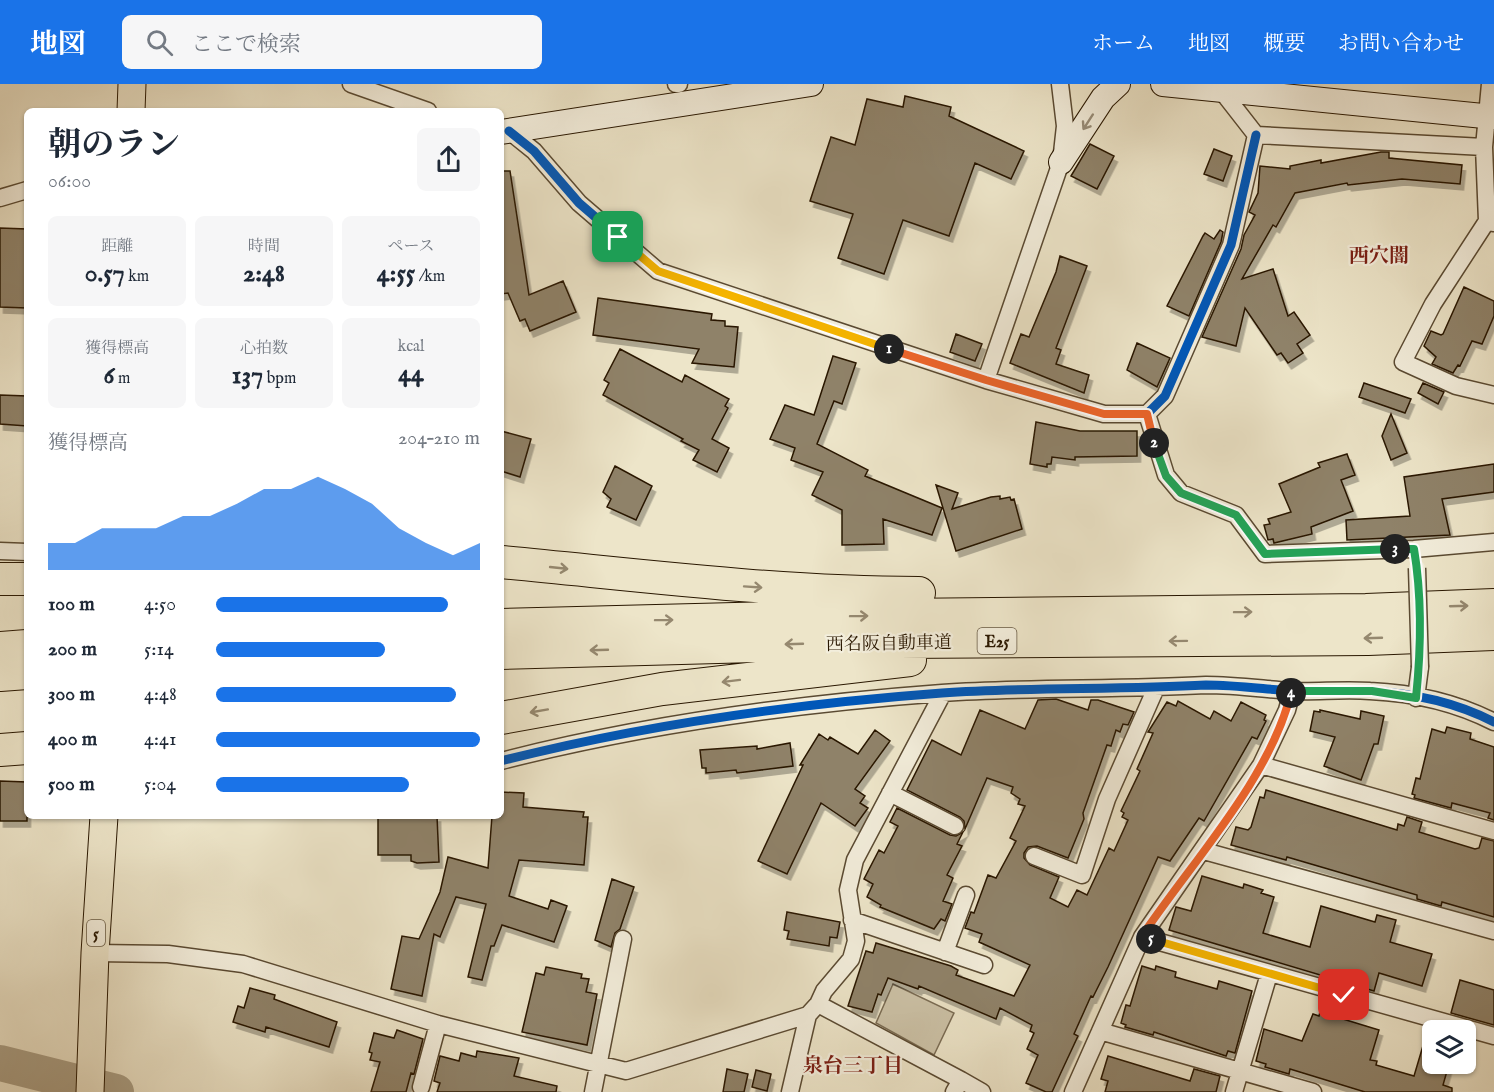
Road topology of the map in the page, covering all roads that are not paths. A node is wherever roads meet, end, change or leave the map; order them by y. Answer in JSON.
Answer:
{"nodes":[{"id":1,"x":132,"y":84,"type":"edge"},
{"id":2,"x":351,"y":84,"type":"edge"},
{"id":3,"x":811,"y":84,"type":"edge"},
{"id":4,"x":1060,"y":84,"type":"edge"},
{"id":5,"x":1118,"y":84,"type":"edge"},
{"id":6,"x":1163,"y":84,"type":"edge"},
{"id":7,"x":1490,"y":84,"type":"edge"},
{"id":8,"x":768,"y":87,"type":"edge"},
{"id":9,"x":1218,"y":87,"type":"edge"},
{"id":10,"x":131,"y":108,"type":"edge"},
{"id":11,"x":419,"y":108,"type":"edge"},
{"id":12,"x":1490,"y":116,"type":"edge"},
{"id":13,"x":505,"y":132,"type":"edge"},
{"id":14,"x":1256,"y":135,"type":"junction"},
{"id":15,"x":1484,"y":147,"type":"junction"},
{"id":16,"x":1061,"y":162,"type":"junction"},
{"id":17,"x":24,"y":191,"type":"edge"},
{"id":18,"x":0,"y":198,"type":"edge"},
{"id":19,"x":1491,"y":222,"type":"edge"},
{"id":20,"x":986,"y":380,"type":"junction"},
{"id":21,"x":1494,"y":395,"type":"edge"},
{"id":22,"x":1147,"y":414,"type":"junction"},
{"id":23,"x":1494,"y":542,"type":"edge"},
{"id":24,"x":1414,"y":549,"type":"junction"},
{"id":25,"x":0,"y":550,"type":"edge"},
{"id":26,"x":24,"y":552,"type":"edge"},
{"id":27,"x":504,"y":562,"type":"edge"},
{"id":28,"x":0,"y":579,"type":"edge"},
{"id":29,"x":24,"y":579,"type":"edge"},
{"id":30,"x":1494,"y":605,"type":"edge"},
{"id":31,"x":504,"y":625,"type":"edge"},
{"id":32,"x":1143,"y":627,"type":"junction"},
{"id":33,"x":1494,"y":634,"type":"edge"},
{"id":34,"x":24,"y":646,"type":"edge"},
{"id":35,"x":0,"y":648,"type":"edge"},
{"id":36,"x":504,"y":653,"type":"edge"},
{"id":37,"x":24,"y":673,"type":"edge"},
{"id":38,"x":0,"y":675,"type":"edge"},
{"id":39,"x":1155,"y":688,"type":"junction"},
{"id":40,"x":1292,"y":691,"type":"junction"},
{"id":41,"x":942,"y":693,"type":"junction"},
{"id":42,"x":1416,"y":698,"type":"junction"},
{"id":43,"x":504,"y":717,"type":"edge"},
{"id":44,"x":1494,"y":722,"type":"edge"},
{"id":45,"x":24,"y":748,"type":"edge"},
{"id":46,"x":0,"y":750,"type":"edge"},
{"id":47,"x":504,"y":759,"type":"edge"},
{"id":48,"x":1261,"y":765,"type":"junction"},
{"id":49,"x":890,"y":793,"type":"junction"},
{"id":50,"x":104,"y":819,"type":"edge"},
{"id":51,"x":955,"y":826,"type":"dead end"},
{"id":52,"x":1494,"y":831,"type":"edge"},
{"id":53,"x":1204,"y":851,"type":"junction"},
{"id":54,"x":1034,"y":856,"type":"dead end"},
{"id":55,"x":966,"y":895,"type":"dead end"},
{"id":56,"x":852,"y":920,"type":"junction"},
{"id":57,"x":1494,"y":931,"type":"edge"},
{"id":58,"x":1142,"y":936,"type":"junction"},
{"id":59,"x":623,"y":939,"type":"dead end"},
{"id":60,"x":945,"y":952,"type":"junction"},
{"id":61,"x":95,"y":953,"type":"junction"},
{"id":62,"x":984,"y":965,"type":"dead end"},
{"id":63,"x":1269,"y":974,"type":"junction"},
{"id":64,"x":813,"y":1010,"type":"junction"},
{"id":65,"x":438,"y":1024,"type":"junction"},
{"id":66,"x":1100,"y":1031,"type":"junction"},
{"id":67,"x":1494,"y":1036,"type":"edge"},
{"id":68,"x":598,"y":1065,"type":"junction"},
{"id":69,"x":1240,"y":1071,"type":"junction"},
{"id":70,"x":957,"y":1086,"type":"edge"},
{"id":71,"x":421,"y":1087,"type":"dead end"},
{"id":72,"x":90,"y":1092,"type":"edge"},
{"id":73,"x":593,"y":1092,"type":"edge"},
{"id":74,"x":790,"y":1092,"type":"edge"},
{"id":75,"x":982,"y":1092,"type":"edge"},
{"id":76,"x":1073,"y":1092,"type":"edge"},
{"id":77,"x":1234,"y":1092,"type":"edge"},
{"id":78,"x":1313,"y":1092,"type":"edge"}],
"edges":[{"from":1,"to":10,"type":"main road"},
{"from":2,"to":11,"type":"street"},
{"from":3,"to":8,"type":"street"},
{"from":4,"to":16,"type":"street"},
{"from":5,"to":16,"type":"street","one_way":true},
{"from":6,"to":9,"type":"street"},
{"from":7,"to":12,"type":"street"},
{"from":8,"to":13,"type":"street"},
{"from":9,"to":12,"type":"street"},
{"from":9,"to":14,"type":"street"},
{"from":12,"to":15,"type":"street"},
{"from":13,"to":20,"type":"street"},
{"from":14,"to":15,"type":"street"},
{"from":14,"to":22,"type":"street"},
{"from":15,"to":19,"type":"street"},
{"from":16,"to":20,"type":"street"},
{"from":17,"to":18,"type":"street"},
{"from":19,"to":21,"type":"street"},
{"from":20,"to":22,"type":"street"},
{"from":22,"to":24,"type":"street"},
{"from":23,"to":24,"type":"street"},
{"from":24,"to":42,"type":"street","bridge":true},
{"from":25,"to":26,"type":"street"},
{"from":27,"to":32,"type":"highway","one_way":true},
{"from":28,"to":29,"type":"highway"},
{"from":32,"to":30,"type":"highway","name":"西名阪自動車道","number":"E25","one_way":true},
{"from":31,"to":32,"type":"highway","name":"西名阪自動車道","number":"E25","one_way":true},
{"from":33,"to":32,"type":"highway","name":"西名阪自動車道","number":"E25","one_way":true},
{"from":32,"to":36,"type":"highway","name":"西名阪自動車道","number":"E25","one_way":true},
{"from":32,"to":43,"type":"highway","one_way":true},
{"from":34,"to":35,"type":"highway"},
{"from":37,"to":38,"type":"highway"},
{"from":39,"to":40,"type":"street"},
{"from":39,"to":41,"type":"street"},
{"from":39,"to":54,"type":"street"},
{"from":40,"to":42,"type":"street"},
{"from":40,"to":48,"type":"street"},
{"from":41,"to":47,"type":"street"},
{"from":41,"to":49,"type":"street"},
{"from":42,"to":44,"type":"street"},
{"from":45,"to":46,"type":"highway"},
{"from":48,"to":52,"type":"street"},
{"from":48,"to":53,"type":"street"},
{"from":49,"to":51,"type":"street"},
{"from":49,"to":56,"type":"street"},
{"from":50,"to":61,"type":"main road","number":"5"},
{"from":53,"to":57,"type":"street"},
{"from":53,"to":58,"type":"street"},
{"from":55,"to":60,"type":"street"},
{"from":56,"to":60,"type":"street"},
{"from":56,"to":64,"type":"street"},
{"from":58,"to":63,"type":"street"},
{"from":58,"to":66,"type":"street"},
{"from":59,"to":68,"type":"street"},
{"from":60,"to":62,"type":"street"},
{"from":61,"to":65,"type":"street"},
{"from":61,"to":72,"type":"main road","number":"5"},
{"from":63,"to":67,"type":"street"},
{"from":63,"to":69,"type":"street"},
{"from":64,"to":68,"type":"street"},
{"from":64,"to":70,"type":"street"},
{"from":64,"to":74,"type":"street"},
{"from":65,"to":68,"type":"street"},
{"from":65,"to":71,"type":"street"},
{"from":66,"to":69,"type":"street"},
{"from":66,"to":76,"type":"street"},
{"from":68,"to":73,"type":"street"},
{"from":69,"to":77,"type":"street"},
{"from":69,"to":78,"type":"street"},
{"from":70,"to":75,"type":"street"}]}
